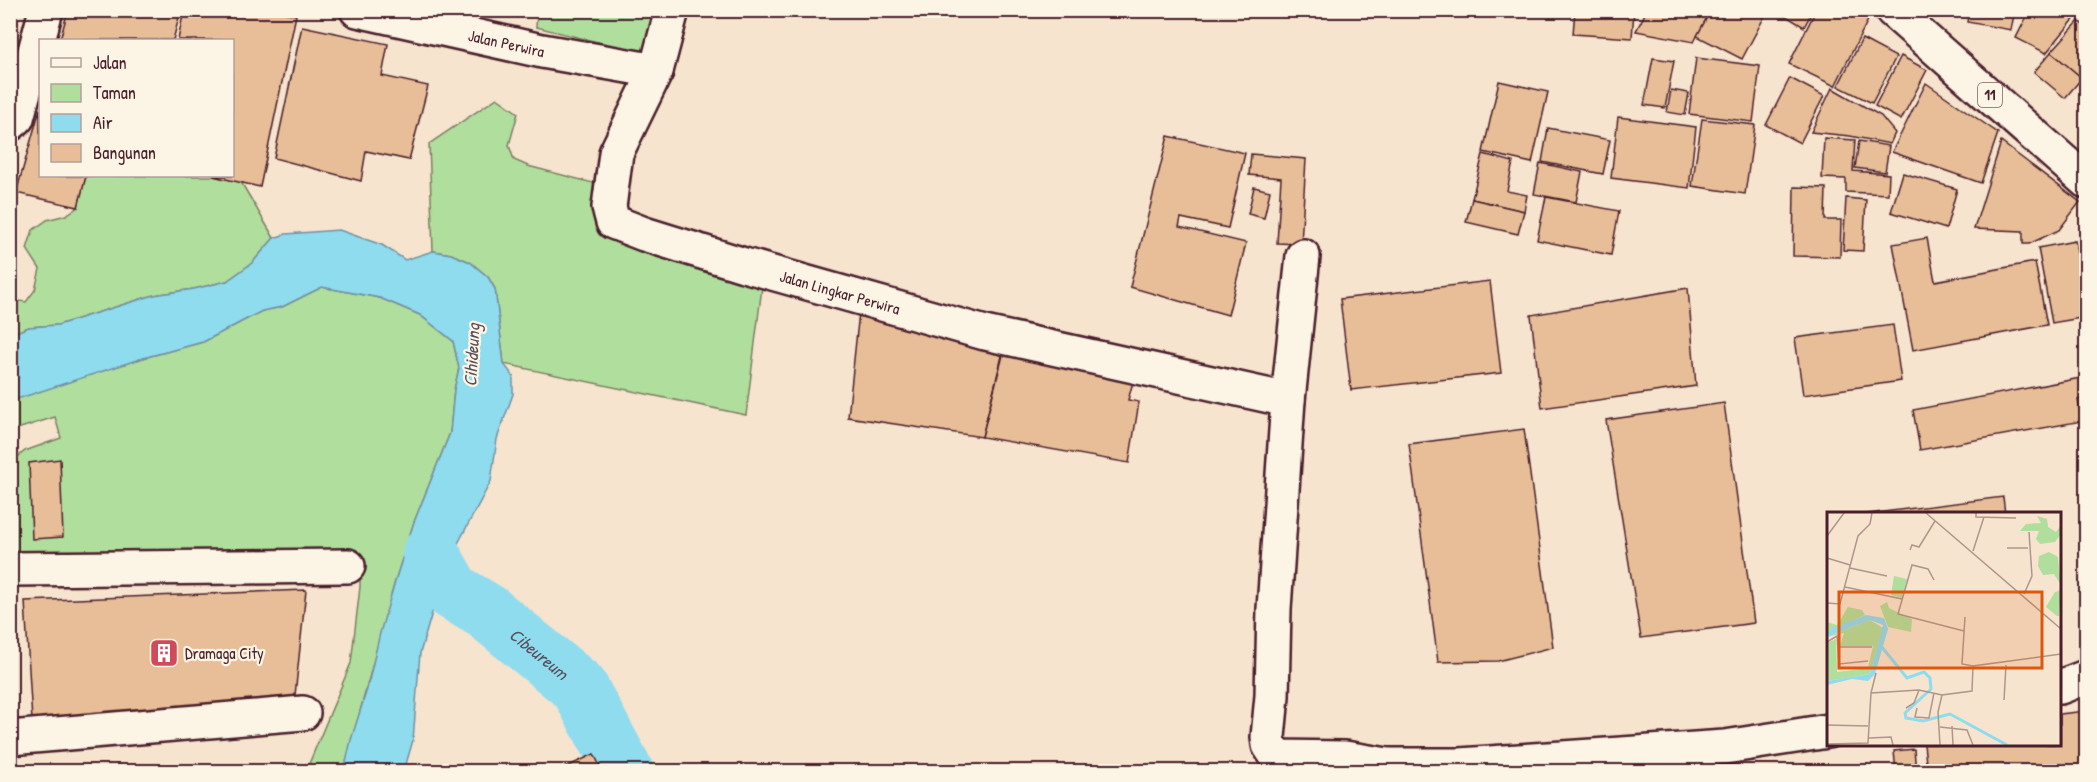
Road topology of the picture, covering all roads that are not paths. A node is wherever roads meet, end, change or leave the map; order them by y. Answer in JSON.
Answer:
{"nodes":[{"id":1,"x":46,"y":10,"type":"edge"},
{"id":2,"x":357,"y":10,"type":"edge"},
{"id":3,"x":672,"y":10,"type":"edge"},
{"id":4,"x":1905,"y":15,"type":"edge"},
{"id":5,"x":656,"y":71,"type":"junction"},
{"id":6,"x":10,"y":124,"type":"edge"},
{"id":7,"x":2086,"y":181,"type":"edge"},
{"id":8,"x":1302,"y":256,"type":"dead end"},
{"id":9,"x":1288,"y":400,"type":"junction"},
{"id":10,"x":348,"y":566,"type":"dead end"},
{"id":11,"x":10,"y":569,"type":"edge"},
{"id":12,"x":2086,"y":677,"type":"edge"},
{"id":13,"x":2061,"y":687,"type":"edge"},
{"id":14,"x":303,"y":713,"type":"dead end"},
{"id":15,"x":1827,"y":731,"type":"edge"},
{"id":16,"x":10,"y":738,"type":"edge"},
{"id":17,"x":1725,"y":759,"type":"edge"},
{"id":18,"x":1387,"y":768,"type":"edge"}],
"edges":[{"from":1,"to":6,"type":"main road"},
{"from":2,"to":5,"type":"main road","name":"Jalan Perwira"},
{"from":3,"to":5,"type":"main road","name":"Jalan Lingkar Perwira"},
{"from":4,"to":7,"type":"main road","number":"11"},
{"from":5,"to":9,"type":"main road","name":"Jalan Lingkar Perwira"},
{"from":8,"to":9,"type":"main road"},
{"from":9,"to":18,"type":"main road"},
{"from":10,"to":11,"type":"main road"},
{"from":12,"to":13,"type":"main road"},
{"from":14,"to":16,"type":"main road"},
{"from":15,"to":17,"type":"main road"},
{"from":17,"to":18,"type":"main road"}]}
